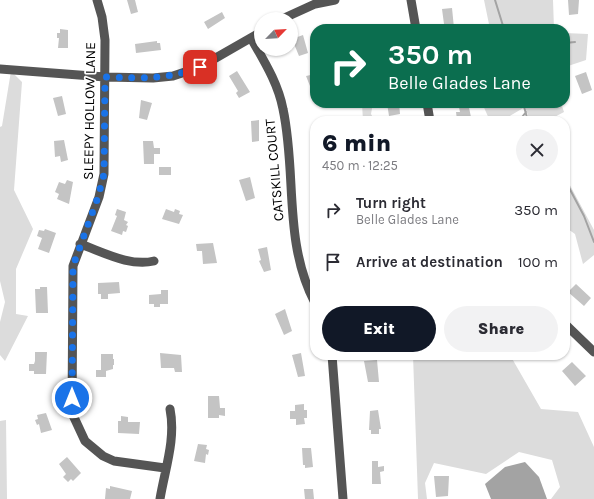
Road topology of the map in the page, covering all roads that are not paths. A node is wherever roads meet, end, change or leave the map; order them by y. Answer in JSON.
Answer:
{"nodes":[{"id":1,"x":96,"y":0,"type":"edge"},
{"id":2,"x":335,"y":0,"type":"edge"},
{"id":3,"x":411,"y":0,"type":"edge"},
{"id":4,"x":297,"y":12,"type":"edge"},
{"id":5,"x":415,"y":24,"type":"edge"},
{"id":6,"x":254,"y":36,"type":"edge"},
{"id":7,"x":251,"y":38,"type":"junction"},
{"id":8,"x":0,"y":69,"type":"edge"},
{"id":9,"x":105,"y":77,"type":"junction"},
{"id":10,"x":80,"y":244,"type":"junction"},
{"id":11,"x":154,"y":260,"type":"dead end"},
{"id":12,"x":310,"y":294,"type":"edge"},
{"id":13,"x":570,"y":329,"type":"edge"},
{"id":14,"x":594,"y":352,"type":"edge"},
{"id":15,"x":332,"y":360,"type":"edge"},
{"id":16,"x":170,"y":409,"type":"dead end"},
{"id":17,"x":165,"y":468,"type":"junction"},
{"id":18,"x":160,"y":499,"type":"edge"},
{"id":19,"x":343,"y":499,"type":"edge"}],
"edges":[{"from":1,"to":9,"type":"street","name":"SLEEPY HOLLOW LANE"},
{"from":2,"to":4,"type":"street"},
{"from":3,"to":5,"type":"street"},
{"from":6,"to":7,"type":"street"},
{"from":7,"to":9,"type":"street"},
{"from":7,"to":12,"type":"street","name":"CATSKILL COURT"},
{"from":8,"to":9,"type":"street"},
{"from":9,"to":10,"type":"street","name":"SLEEPY HOLLOW LANE"},
{"from":10,"to":11,"type":"street"},
{"from":10,"to":17,"type":"street","name":"SLEEPY HOLLOW LANE"},
{"from":13,"to":14,"type":"street"},
{"from":15,"to":19,"type":"street"},
{"from":16,"to":17,"type":"street"},
{"from":17,"to":18,"type":"street"}]}
